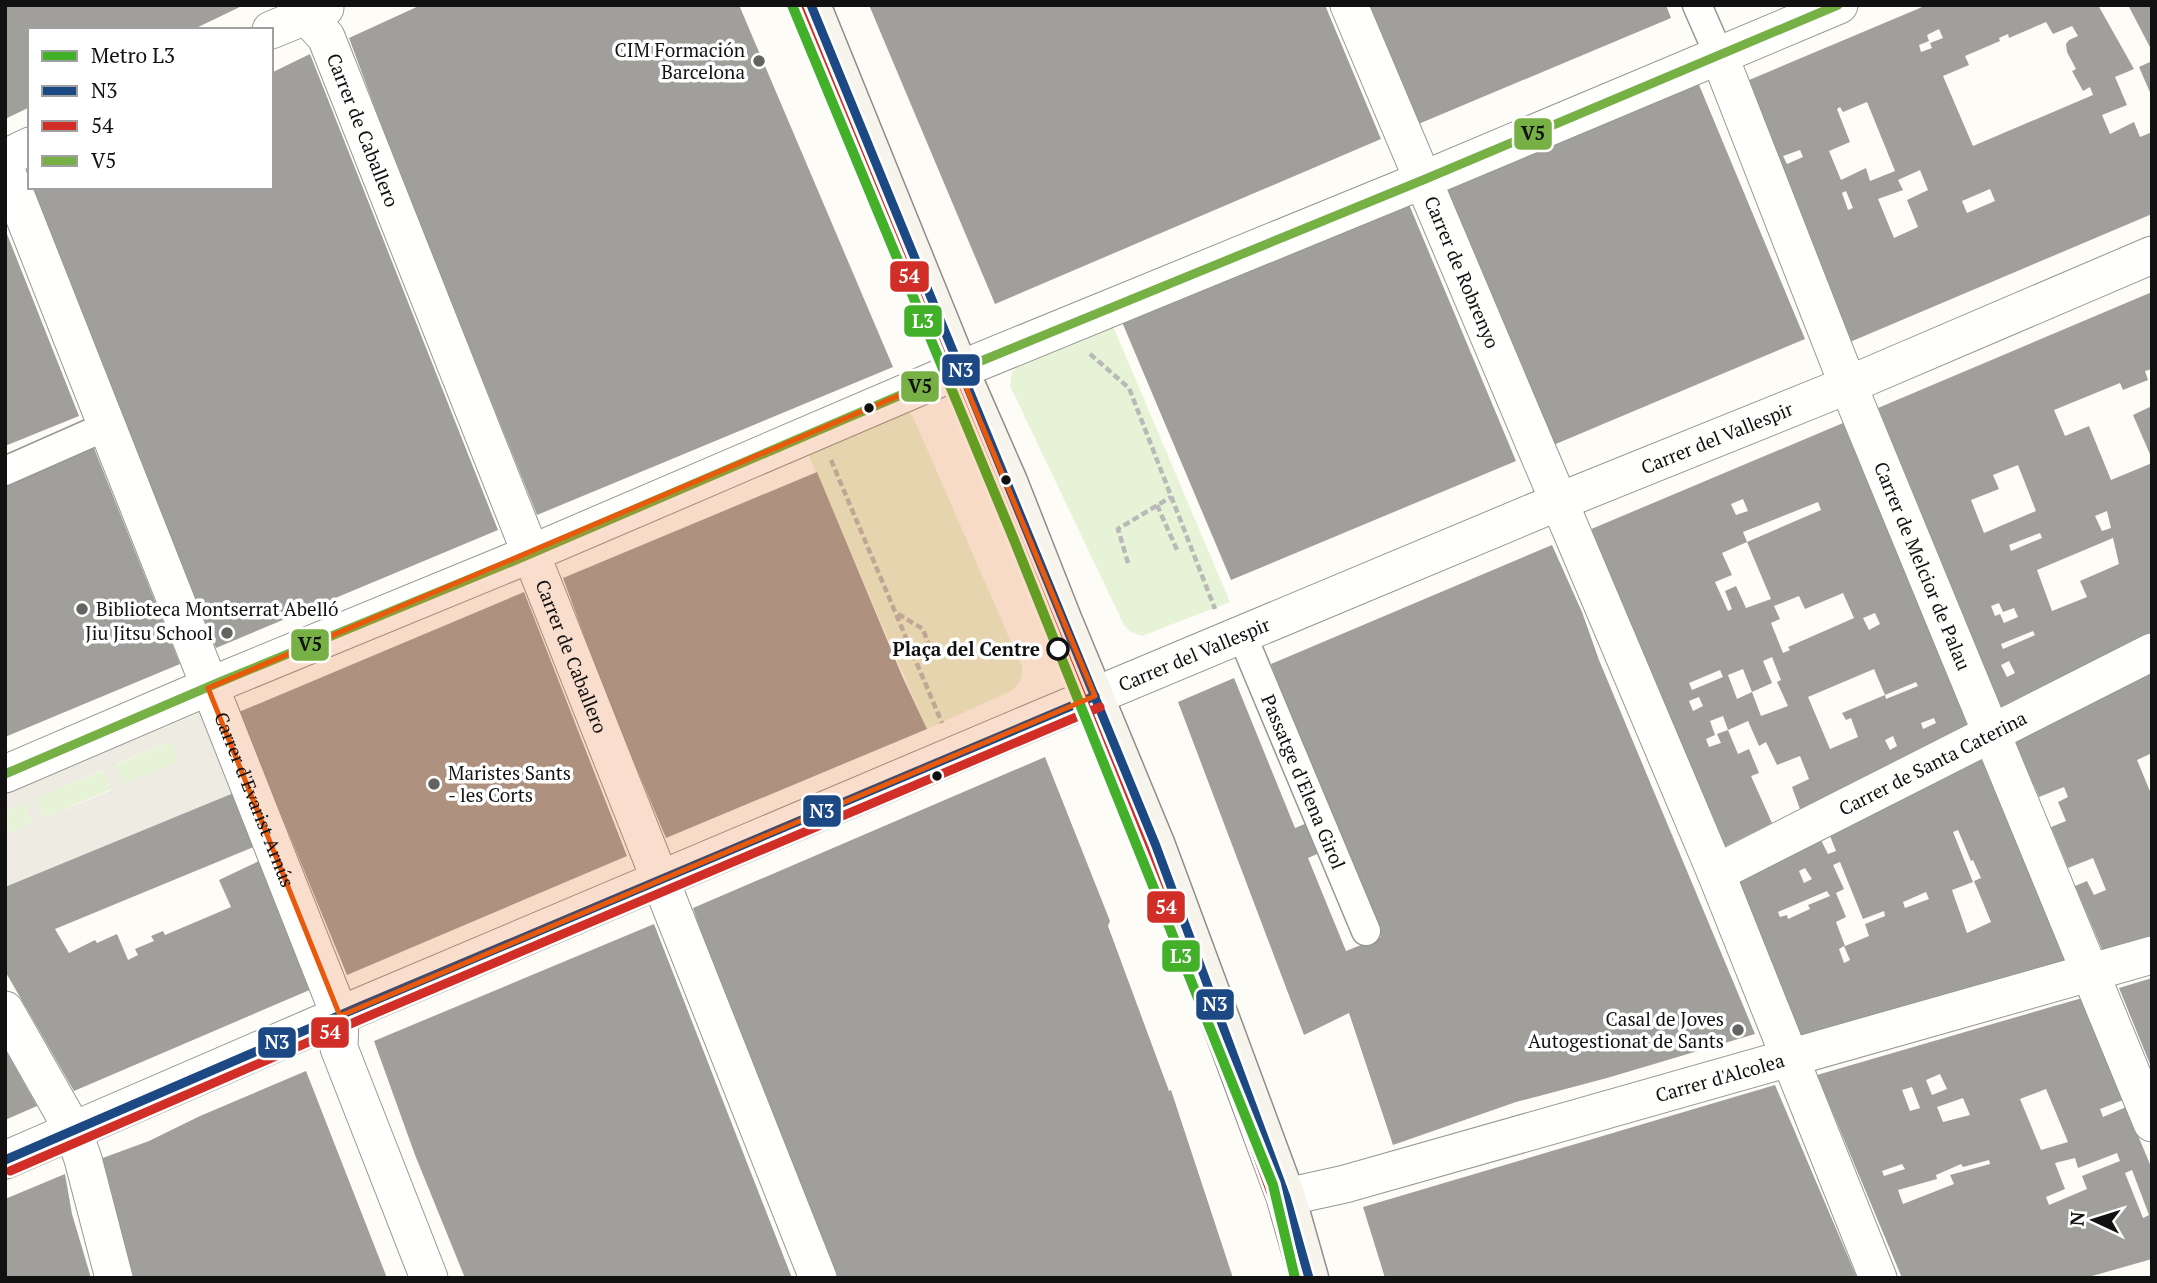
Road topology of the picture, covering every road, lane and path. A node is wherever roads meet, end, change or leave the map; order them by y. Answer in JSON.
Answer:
{"nodes":[{"id":1,"x":811,"y":5,"type":"edge"},
{"id":2,"x":1349,"y":5,"type":"edge"},
{"id":3,"x":1697,"y":5,"type":"edge"},
{"id":4,"x":1839,"y":5,"type":"edge"},
{"id":5,"x":311,"y":8,"type":"edge"},
{"id":6,"x":273,"y":29,"type":"edge"},
{"id":7,"x":1719,"y":55,"type":"junction"},
{"id":8,"x":28,"y":147,"type":"edge"},
{"id":9,"x":5,"y":158,"type":"edge"},
{"id":10,"x":5,"y":169,"type":"edge"},
{"id":11,"x":1423,"y":180,"type":"junction"},
{"id":12,"x":2152,"y":255,"type":"edge"},
{"id":13,"x":1089,"y":353,"type":"dead end"},
{"id":14,"x":959,"y":370,"type":"junction"},
{"id":15,"x":1848,"y":385,"type":"junction"},
{"id":16,"x":107,"y":426,"type":"junction"},
{"id":17,"x":829,"y":457,"type":"dead end"},
{"id":18,"x":5,"y":471,"type":"edge"},
{"id":19,"x":1171,"y":496,"type":"junction"},
{"id":20,"x":1558,"y":502,"type":"junction"},
{"id":21,"x":1157,"y":505,"type":"junction"},
{"id":22,"x":1178,"y":552,"type":"dead end"},
{"id":23,"x":532,"y":554,"type":"junction"},
{"id":24,"x":1128,"y":563,"type":"dead end"},
{"id":25,"x":896,"y":613,"type":"junction"},
{"id":26,"x":1231,"y":627,"type":"junction"},
{"id":27,"x":2152,"y":652,"type":"edge"},
{"id":28,"x":933,"y":657,"type":"dead end"},
{"id":29,"x":208,"y":688,"type":"junction"},
{"id":30,"x":1095,"y":696,"type":"junction"},
{"id":31,"x":945,"y":730,"type":"dead end"},
{"id":32,"x":1992,"y":733,"type":"junction"},
{"id":33,"x":5,"y":774,"type":"edge"},
{"id":34,"x":1716,"y":873,"type":"junction"},
{"id":35,"x":662,"y":881,"type":"junction"},
{"id":36,"x":1366,"y":931,"type":"dead end"},
{"id":37,"x":2152,"y":955,"type":"edge"},
{"id":38,"x":2090,"y":972,"type":"junction"},
{"id":39,"x":5,"y":1010,"type":"edge"},
{"id":40,"x":340,"y":1016,"type":"junction"},
{"id":41,"x":1790,"y":1057,"type":"junction"},
{"id":42,"x":2152,"y":1123,"type":"edge"},
{"id":43,"x":73,"y":1130,"type":"junction"},
{"id":44,"x":5,"y":1160,"type":"edge"},
{"id":45,"x":1286,"y":1197,"type":"junction"},
{"id":46,"x":114,"y":1278,"type":"edge"},
{"id":47,"x":429,"y":1278,"type":"edge"},
{"id":48,"x":818,"y":1278,"type":"edge"},
{"id":49,"x":1309,"y":1278,"type":"edge"},
{"id":50,"x":1878,"y":1278,"type":"edge"}],
"edges":[{"from":1,"to":14,"type":"main road"},
{"from":2,"to":11,"type":"street","name":"Carrer de Robrenyo"},
{"from":3,"to":7,"type":"street","name":"Carrer de Melcior de Palau"},
{"from":4,"to":7,"type":"street"},
{"from":5,"to":6,"type":"street"},
{"from":5,"to":23,"type":"street","name":"Carrer de Caballero"},
{"from":7,"to":11,"type":"street"},
{"from":7,"to":15,"type":"street","name":"Carrer de Melcior de Palau"},
{"from":8,"to":9,"type":"street"},
{"from":10,"to":16,"type":"street","name":"Carrer d'Evarist Arnús"},
{"from":11,"to":14,"type":"street"},
{"from":11,"to":20,"type":"street","name":"Carrer de Robrenyo"},
{"from":12,"to":15,"type":"street","name":"Carrer del Vallespir"},
{"from":13,"to":19,"type":"path"},
{"from":14,"to":23,"type":"street"},
{"from":14,"to":30,"type":"main road"},
{"from":15,"to":20,"type":"street","name":"Carrer del Vallespir"},
{"from":15,"to":32,"type":"street","name":"Carrer de Melcior de Palau"},
{"from":16,"to":18,"type":"street"},
{"from":16,"to":29,"type":"street","name":"Carrer d'Evarist Arnús"},
{"from":17,"to":25,"type":"path"},
{"from":19,"to":21,"type":"path"},
{"from":19,"to":26,"type":"path"},
{"from":20,"to":26,"type":"street","name":"Carrer del Vallespir"},
{"from":20,"to":34,"type":"street","name":"Carrer de Robrenyo"},
{"from":21,"to":22,"type":"path"},
{"from":21,"to":24,"type":"path"},
{"from":23,"to":29,"type":"street"},
{"from":23,"to":35,"type":"street","name":"Carrer de Caballero"},
{"from":25,"to":28,"type":"path"},
{"from":25,"to":31,"type":"path"},
{"from":26,"to":30,"type":"street","name":"Carrer del Vallespir"},
{"from":26,"to":36,"type":"street","name":"Passatge d'Elena Girol"},
{"from":27,"to":32,"type":"street","name":"Carrer de Santa Caterina"},
{"from":29,"to":33,"type":"street"},
{"from":29,"to":40,"type":"street","name":"Carrer d'Evarist Arnús"},
{"from":30,"to":35,"type":"street","name":"Carrer del Vallespir"},
{"from":30,"to":45,"type":"main road"},
{"from":32,"to":34,"type":"street","name":"Carrer de Santa Caterina"},
{"from":32,"to":38,"type":"street","name":"Carrer de Melcior de Palau"},
{"from":34,"to":41,"type":"street","name":"Carrer de Robrenyo"},
{"from":35,"to":40,"type":"street","name":"Carrer del Vallespir"},
{"from":35,"to":48,"type":"street","name":"Carrer de Caballero"},
{"from":37,"to":38,"type":"street","name":"Carrer d'Alcolea"},
{"from":38,"to":41,"type":"street","name":"Carrer d'Alcolea"},
{"from":38,"to":42,"type":"street","name":"Carrer de Melcior de Palau"},
{"from":39,"to":43,"type":"street"},
{"from":40,"to":43,"type":"street","name":"Carrer del Vallespir"},
{"from":40,"to":47,"type":"street","name":"Carrer d'Evarist Arnús"},
{"from":41,"to":45,"type":"street","name":"Carrer d'Alcolea"},
{"from":41,"to":50,"type":"street","name":"Carrer de Robrenyo"},
{"from":43,"to":44,"type":"street","name":"Carrer del Vallespir"},
{"from":43,"to":46,"type":"street"},
{"from":45,"to":49,"type":"main road"}]}
